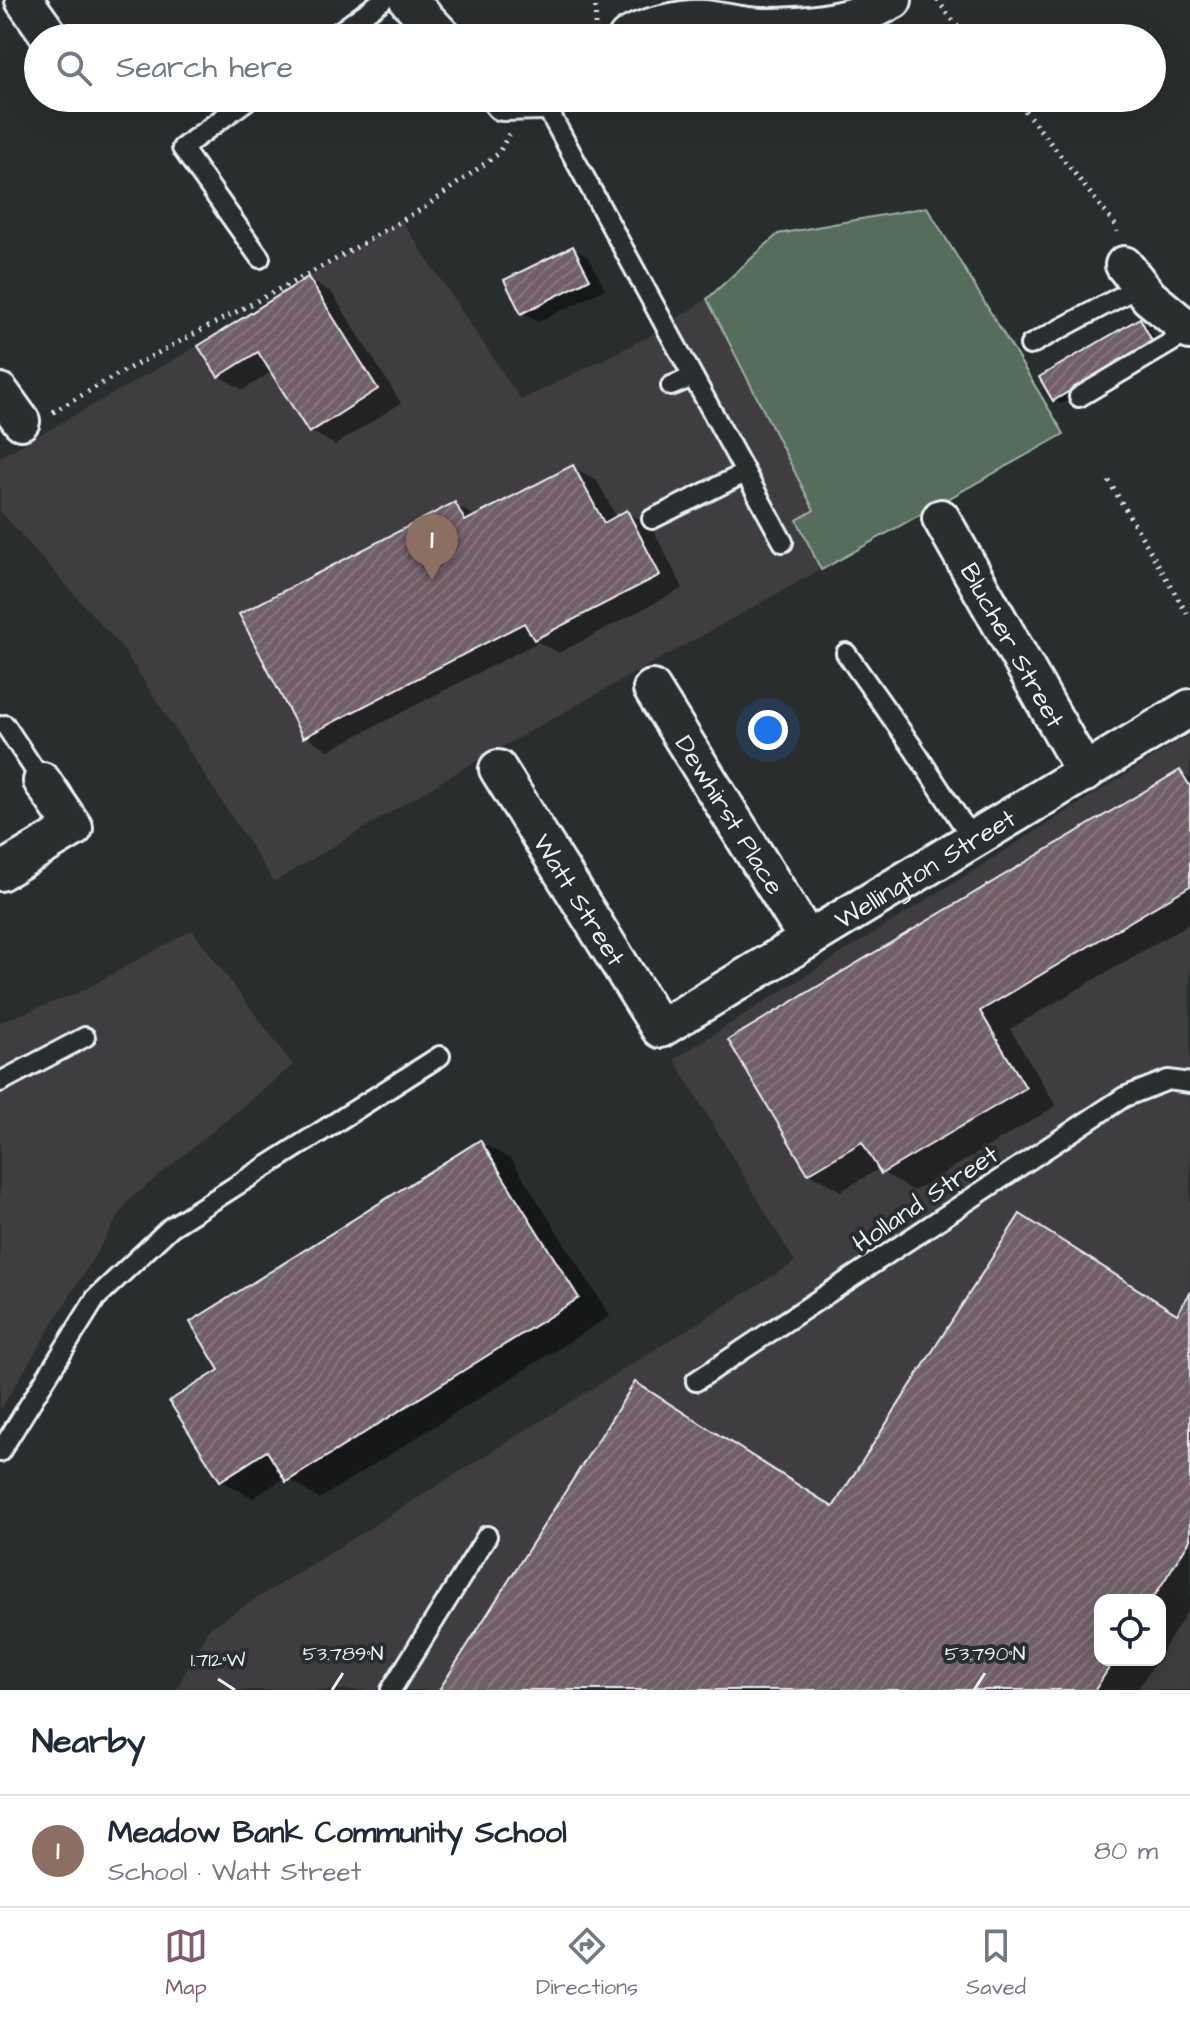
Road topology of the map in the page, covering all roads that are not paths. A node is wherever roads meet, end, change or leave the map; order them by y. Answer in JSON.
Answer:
{"nodes":[{"id":1,"x":24,"y":0,"type":"edge"},
{"id":2,"x":383,"y":0,"type":"edge"},
{"id":3,"x":408,"y":0,"type":"edge"},
{"id":4,"x":884,"y":2,"type":"edge"},
{"id":5,"x":41,"y":24,"type":"edge"},
{"id":6,"x":350,"y":24,"type":"edge"},
{"id":7,"x":431,"y":24,"type":"edge"},
{"id":8,"x":668,"y":24,"type":"edge"},
{"id":9,"x":737,"y":24,"type":"edge"},
{"id":10,"x":808,"y":24,"type":"edge"},
{"id":11,"x":231,"y":112,"type":"edge"},
{"id":12,"x":551,"y":112,"type":"edge"},
{"id":13,"x":260,"y":258,"type":"dead end"},
{"id":14,"x":1132,"y":275,"type":"joint"},
{"id":15,"x":1190,"y":331,"type":"edge"},
{"id":16,"x":1030,"y":345,"type":"dead end"},
{"id":17,"x":693,"y":377,"type":"junction"},
{"id":18,"x":671,"y":386,"type":"dead end"},
{"id":19,"x":0,"y":392,"type":"edge"},
{"id":20,"x":1079,"y":397,"type":"dead end"},
{"id":21,"x":21,"y":421,"type":"road end"},
{"id":22,"x":745,"y":473,"type":"junction"},
{"id":23,"x":941,"y":518,"type":"dead end"},
{"id":24,"x":652,"y":519,"type":"dead end"},
{"id":25,"x":783,"y":542,"type":"dead end"},
{"id":26,"x":846,"y":653,"type":"dead end"},
{"id":27,"x":652,"y":689,"type":"dead end"},
{"id":28,"x":1190,"y":708,"type":"edge"},
{"id":29,"x":5,"y":725,"type":"dead end"},
{"id":30,"x":498,"y":769,"type":"dead end"},
{"id":31,"x":1085,"y":773,"type":"junction"},
{"id":32,"x":42,"y":781,"type":"joint"},
{"id":33,"x":973,"y":840,"type":"junction"},
{"id":34,"x":0,"y":872,"type":"edge"},
{"id":35,"x":808,"y":940,"type":"junction"},
{"id":36,"x":660,"y":1029,"type":"joint"},
{"id":37,"x":85,"y":1037,"type":"dead end"},
{"id":38,"x":440,"y":1056,"type":"dead end"},
{"id":39,"x":0,"y":1082,"type":"edge"},
{"id":40,"x":1190,"y":1083,"type":"edge"},
{"id":41,"x":696,"y":1381,"type":"dead end"},
{"id":42,"x":0,"y":1452,"type":"edge"},
{"id":43,"x":487,"y":1536,"type":"dead end"},
{"id":44,"x":391,"y":1690,"type":"edge"}],
"edges":[{"from":1,"to":5,"type":"street"},
{"from":2,"to":6,"type":"lane"},
{"from":3,"to":7,"type":"street"},
{"from":4,"to":10,"type":"street"},
{"from":8,"to":9,"type":"street"},
{"from":11,"to":13,"type":"lane"},
{"from":12,"to":17,"type":"lane"},
{"from":14,"to":15,"type":"street"},
{"from":14,"to":16,"type":"lane"},
{"from":15,"to":20,"type":"lane"},
{"from":17,"to":18,"type":"lane"},
{"from":17,"to":22,"type":"lane"},
{"from":19,"to":21,"type":"street"},
{"from":22,"to":24,"type":"lane"},
{"from":22,"to":25,"type":"lane"},
{"from":23,"to":31,"type":"street","name":"Blucher Street"},
{"from":26,"to":33,"type":"lane"},
{"from":27,"to":35,"type":"street","name":"Dewhirst Place"},
{"from":28,"to":31,"type":"street","name":"Wellington Street"},
{"from":29,"to":32,"type":"lane"},
{"from":30,"to":36,"type":"street","name":"Watt Street"},
{"from":31,"to":33,"type":"street","name":"Wellington Street"},
{"from":32,"to":34,"type":"street"},
{"from":33,"to":35,"type":"street","name":"Wellington Street"},
{"from":35,"to":36,"type":"street","name":"Wellington Street"},
{"from":37,"to":39,"type":"lane"},
{"from":38,"to":42,"type":"lane"},
{"from":40,"to":41,"type":"lane","name":"Holland Street"},
{"from":43,"to":44,"type":"lane"}]}
